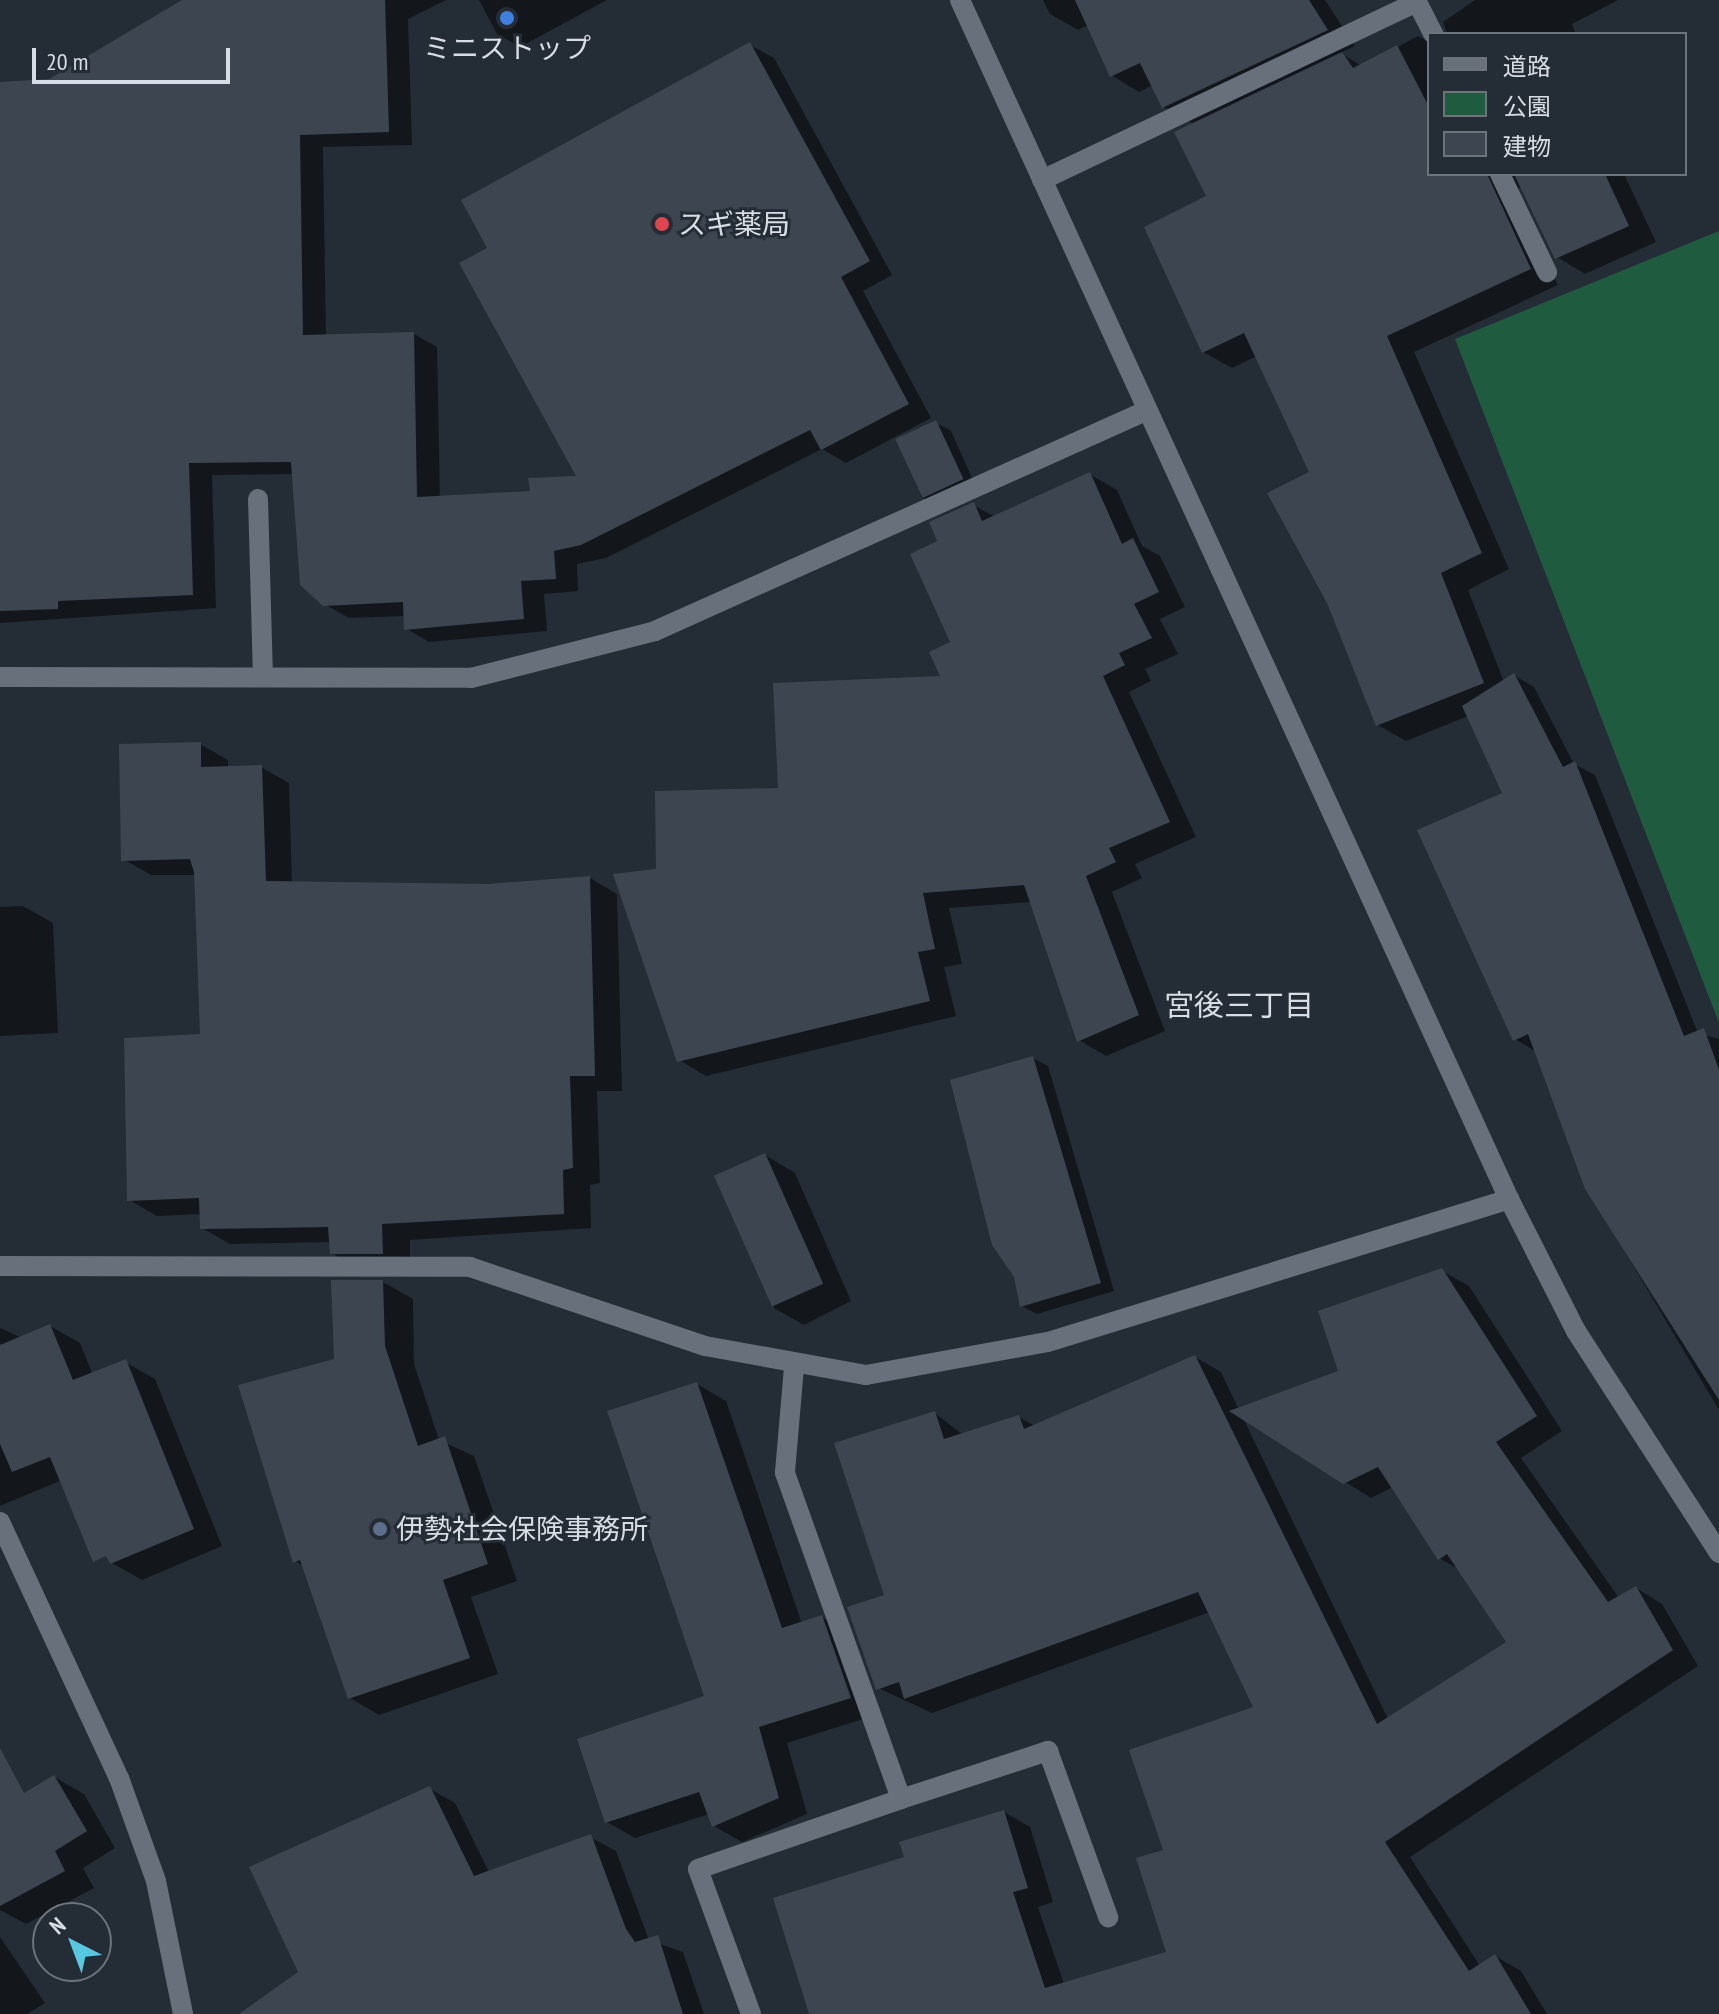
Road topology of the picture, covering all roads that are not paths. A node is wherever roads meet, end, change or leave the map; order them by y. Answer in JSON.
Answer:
{"nodes":[{"id":1,"x":960,"y":0,"type":"edge"},
{"id":2,"x":1431,"y":17,"type":"edge"},
{"id":3,"x":1501,"y":176,"type":"edge"},
{"id":4,"x":1042,"y":180,"type":"junction"},
{"id":5,"x":1547,"y":272,"type":"dead end"},
{"id":6,"x":1146,"y":411,"type":"junction"},
{"id":7,"x":258,"y":499,"type":"dead end"},
{"id":8,"x":263,"y":675,"type":"junction"},
{"id":9,"x":0,"y":677,"type":"edge"},
{"id":10,"x":1509,"y":1199,"type":"junction"},
{"id":11,"x":0,"y":1266,"type":"edge"},
{"id":12,"x":794,"y":1367,"type":"junction"},
{"id":13,"x":0,"y":1522,"type":"edge"},
{"id":14,"x":1719,"y":1553,"type":"edge"},
{"id":15,"x":901,"y":1799,"type":"junction"},
{"id":16,"x":1108,"y":1917,"type":"dead end"},
{"id":17,"x":183,"y":2014,"type":"edge"},
{"id":18,"x":751,"y":2014,"type":"edge"}],
"edges":[{"from":1,"to":4,"type":"street"},
{"from":2,"to":4,"type":"street"},
{"from":3,"to":5,"type":"street"},
{"from":4,"to":6,"type":"street"},
{"from":6,"to":8,"type":"street"},
{"from":6,"to":10,"type":"street"},
{"from":7,"to":8,"type":"street"},
{"from":8,"to":9,"type":"street"},
{"from":10,"to":12,"type":"street"},
{"from":10,"to":14,"type":"street"},
{"from":11,"to":12,"type":"street"},
{"from":12,"to":15,"type":"street"},
{"from":13,"to":17,"type":"street"},
{"from":15,"to":16,"type":"street"},
{"from":15,"to":18,"type":"street"}]}
